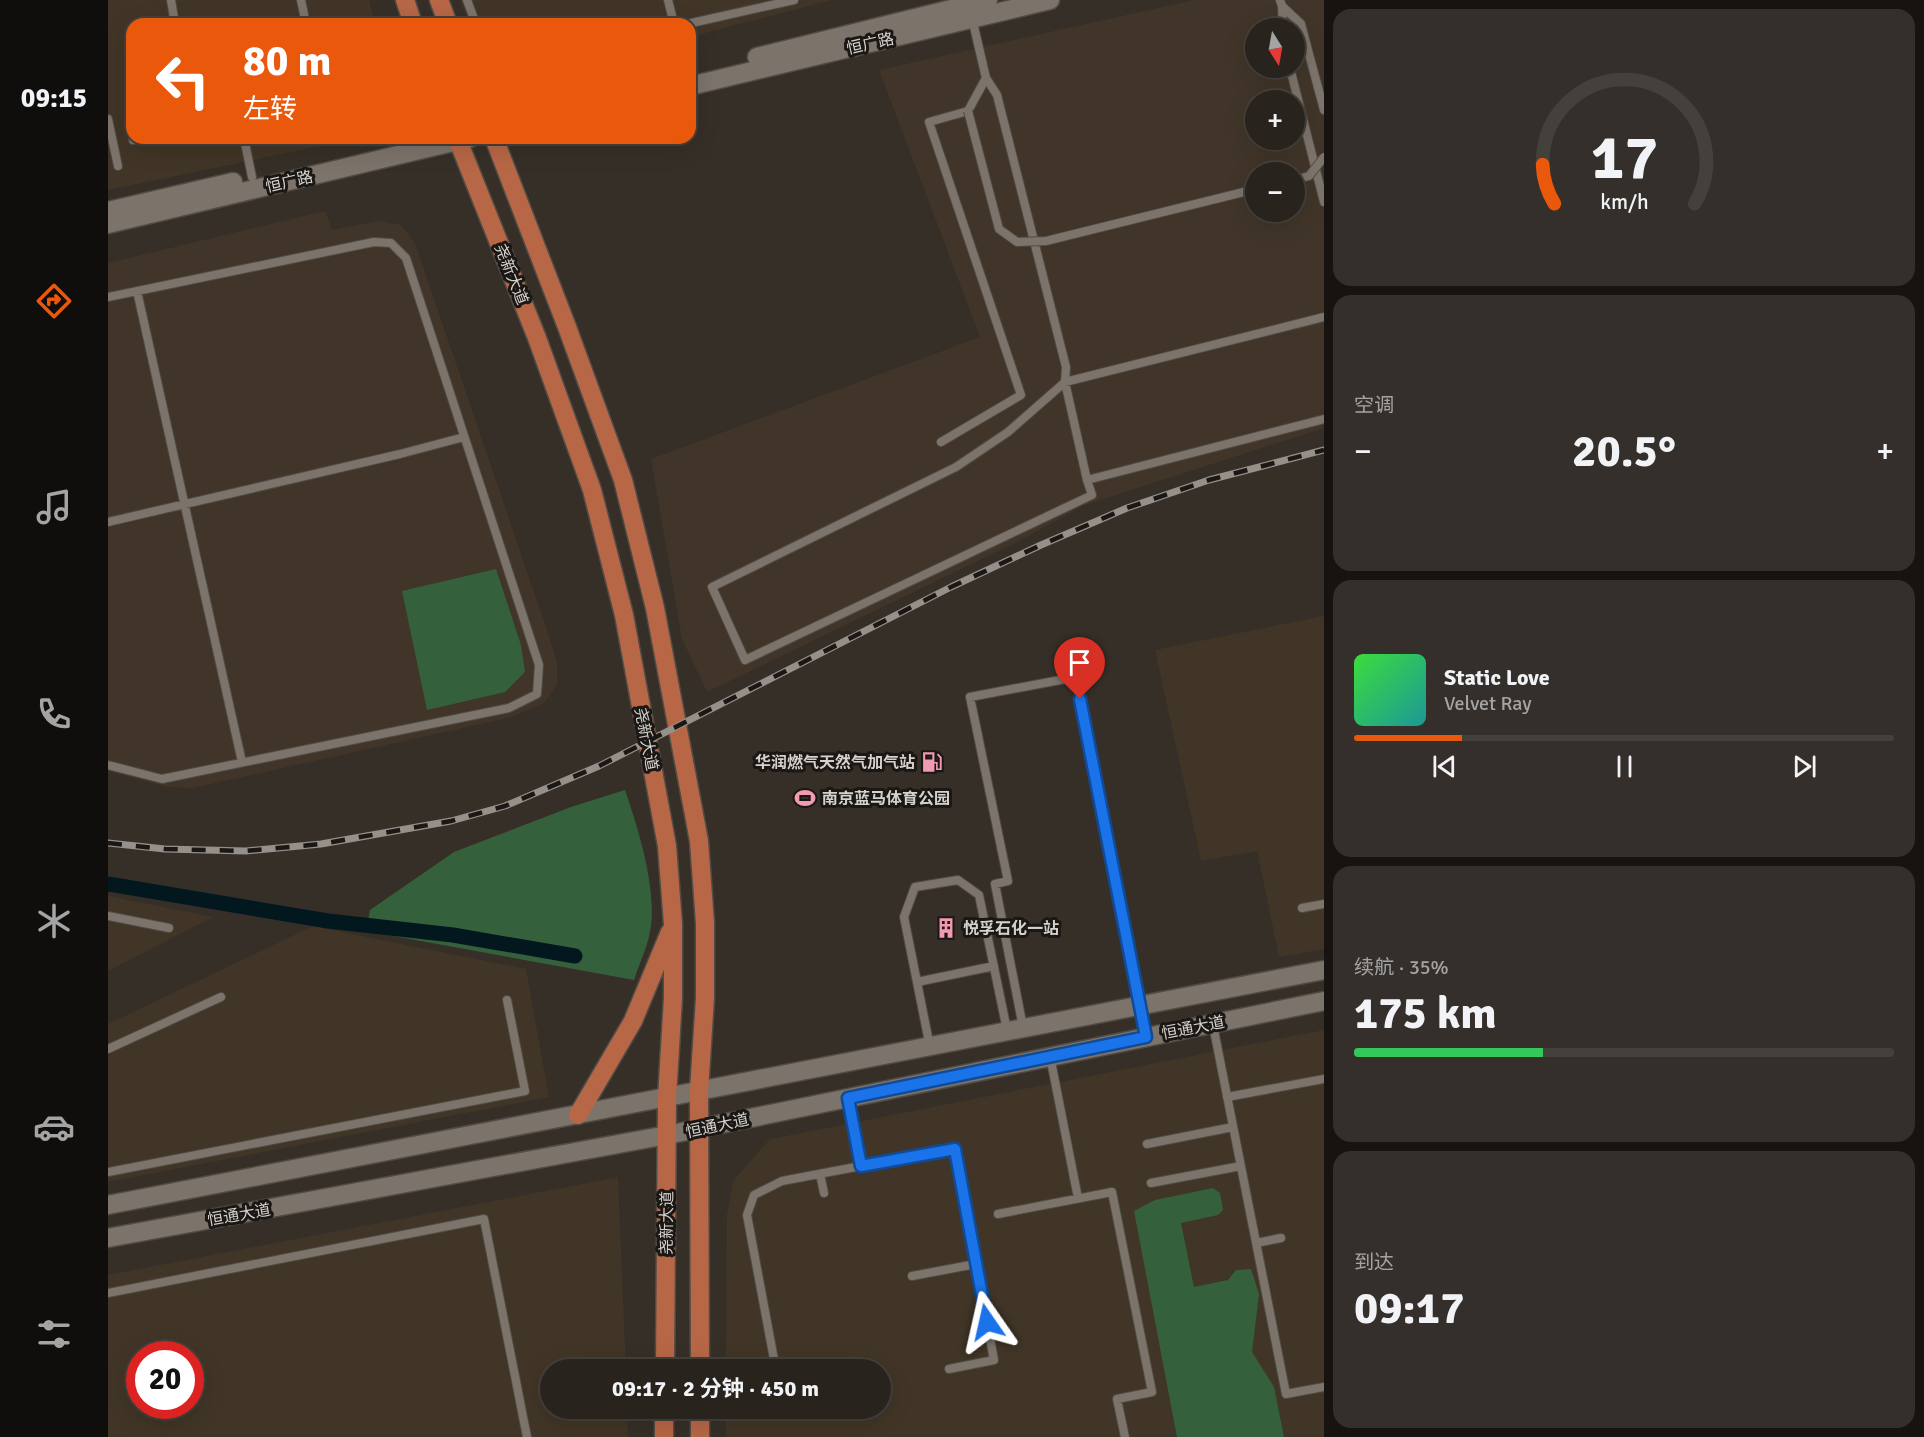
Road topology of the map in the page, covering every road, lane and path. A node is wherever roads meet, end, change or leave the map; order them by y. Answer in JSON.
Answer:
{"nodes":[{"id":1,"x":171,"y":0,"type":"edge"},
{"id":2,"x":301,"y":0,"type":"edge"},
{"id":3,"x":405,"y":0,"type":"edge"},
{"id":4,"x":439,"y":0,"type":"edge"},
{"id":5,"x":467,"y":0,"type":"edge"},
{"id":6,"x":668,"y":0,"type":"edge"},
{"id":7,"x":794,"y":0,"type":"edge"},
{"id":8,"x":988,"y":0,"type":"edge"},
{"id":9,"x":1050,"y":0,"type":"edge"},
{"id":10,"x":1281,"y":3,"type":"edge"},
{"id":11,"x":970,"y":12,"type":"junction"},
{"id":12,"x":175,"y":18,"type":"edge"},
{"id":13,"x":305,"y":18,"type":"edge"},
{"id":14,"x":411,"y":18,"type":"edge"},
{"id":15,"x":445,"y":18,"type":"edge"},
{"id":16,"x":474,"y":18,"type":"edge"},
{"id":17,"x":672,"y":18,"type":"edge"},
{"id":18,"x":1282,"y":18,"type":"edge"},
{"id":19,"x":696,"y":22,"type":"edge"},
{"id":20,"x":696,"y":72,"type":"edge"},
{"id":21,"x":986,"y":78,"type":"junction"},
{"id":22,"x":1293,"y":78,"type":"edge"},
{"id":23,"x":696,"y":84,"type":"edge"},
{"id":24,"x":968,"y":111,"type":"junction"},
{"id":25,"x":1324,"y":111,"type":"edge"},
{"id":26,"x":108,"y":119,"type":"edge"},
{"id":27,"x":245,"y":144,"type":"edge"},
{"id":28,"x":398,"y":144,"type":"edge"},
{"id":29,"x":441,"y":144,"type":"edge"},
{"id":30,"x":464,"y":144,"type":"edge"},
{"id":31,"x":496,"y":144,"type":"edge"},
{"id":32,"x":1324,"y":157,"type":"edge"},
{"id":33,"x":118,"y":166,"type":"dead end"},
{"id":34,"x":252,"y":177,"type":"junction"},
{"id":35,"x":1305,"y":177,"type":"edge"},
{"id":36,"x":1245,"y":192,"type":"edge"},
{"id":37,"x":1324,"y":202,"type":"edge"},
{"id":38,"x":108,"y":211,"type":"edge"},
{"id":39,"x":108,"y":224,"type":"edge"},
{"id":40,"x":137,"y":291,"type":"junction"},
{"id":41,"x":108,"y":297,"type":"edge"},
{"id":42,"x":1324,"y":317,"type":"edge"},
{"id":43,"x":1065,"y":382,"type":"junction"},
{"id":44,"x":1324,"y":419,"type":"edge"},
{"id":45,"x":464,"y":437,"type":"junction"},
{"id":46,"x":941,"y":442,"type":"dead end"},
{"id":47,"x":1088,"y":480,"type":"junction"},
{"id":48,"x":185,"y":504,"type":"junction"},
{"id":49,"x":108,"y":522,"type":"edge"},
{"id":50,"x":242,"y":762,"type":"junction"},
{"id":51,"x":108,"y":765,"type":"edge"},
{"id":52,"x":1324,"y":904,"type":"edge"},
{"id":53,"x":1302,"y":908,"type":"dead end"},
{"id":54,"x":108,"y":916,"type":"edge"},
{"id":55,"x":673,"y":924,"type":"junction"},
{"id":56,"x":168,"y":928,"type":"dead end"},
{"id":57,"x":994,"y":966,"type":"junction"},
{"id":58,"x":1324,"y":970,"type":"edge"},
{"id":59,"x":917,"y":982,"type":"junction"},
{"id":60,"x":221,"y":997,"type":"dead end"},
{"id":61,"x":507,"y":1000,"type":"dead end"},
{"id":62,"x":1324,"y":1001,"type":"edge"},
{"id":63,"x":1140,"y":1006,"type":"junction"},
{"id":64,"x":1213,"y":1023,"type":"junction"},
{"id":65,"x":1015,"y":1030,"type":"junction"},
{"id":66,"x":1146,"y":1037,"type":"junction"},
{"id":67,"x":930,"y":1047,"type":"junction"},
{"id":68,"x":108,"y":1049,"type":"edge"},
{"id":69,"x":1050,"y":1056,"type":"junction"},
{"id":70,"x":1324,"y":1079,"type":"edge"},
{"id":71,"x":699,"y":1091,"type":"junction"},
{"id":72,"x":1227,"y":1097,"type":"junction"},
{"id":73,"x":667,"y":1098,"type":"junction"},
{"id":74,"x":848,"y":1098,"type":"junction"},
{"id":75,"x":578,"y":1114,"type":"junction"},
{"id":76,"x":1233,"y":1127,"type":"junction"},
{"id":77,"x":699,"y":1129,"type":"junction"},
{"id":78,"x":667,"y":1135,"type":"junction"},
{"id":79,"x":1147,"y":1144,"type":"dead end"},
{"id":80,"x":861,"y":1166,"type":"junction"},
{"id":81,"x":1241,"y":1166,"type":"junction"},
{"id":82,"x":108,"y":1172,"type":"edge"},
{"id":83,"x":820,"y":1174,"type":"junction"},
{"id":84,"x":1151,"y":1184,"type":"dead end"},
{"id":85,"x":824,"y":1193,"type":"dead end"},
{"id":86,"x":1078,"y":1198,"type":"junction"},
{"id":87,"x":108,"y":1205,"type":"edge"},
{"id":88,"x":998,"y":1214,"type":"dead end"},
{"id":89,"x":108,"y":1238,"type":"edge"},
{"id":90,"x":1281,"y":1238,"type":"dead end"},
{"id":91,"x":1256,"y":1243,"type":"junction"},
{"id":92,"x":976,"y":1264,"type":"junction"},
{"id":93,"x":912,"y":1276,"type":"dead end"},
{"id":94,"x":108,"y":1293,"type":"edge"},
{"id":95,"x":665,"y":1359,"type":"edge"},
{"id":96,"x":700,"y":1359,"type":"edge"},
{"id":97,"x":774,"y":1359,"type":"edge"},
{"id":98,"x":949,"y":1369,"type":"dead end"},
{"id":99,"x":1324,"y":1387,"type":"edge"},
{"id":100,"x":664,"y":1419,"type":"edge"},
{"id":101,"x":700,"y":1419,"type":"edge"},
{"id":102,"x":527,"y":1437,"type":"edge"},
{"id":103,"x":664,"y":1437,"type":"edge"},
{"id":104,"x":700,"y":1437,"type":"edge"},
{"id":105,"x":1125,"y":1437,"type":"edge"}],
"edges":[{"from":1,"to":12,"type":"lane"},
{"from":2,"to":13,"type":"lane"},
{"from":3,"to":14,"type":"main road"},
{"from":4,"to":15,"type":"main road"},
{"from":5,"to":16,"type":"lane"},
{"from":6,"to":17,"type":"lane"},
{"from":7,"to":19,"type":"lane"},
{"from":8,"to":11,"type":"main road","name":"恒广路"},
{"from":9,"to":11,"type":"main road","name":"恒广路"},
{"from":10,"to":18,"type":"lane"},
{"from":10,"to":25,"type":"lane"},
{"from":11,"to":20,"type":"main road","name":"恒广路"},
{"from":11,"to":21,"type":"lane"},
{"from":11,"to":23,"type":"main road","name":"恒广路"},
{"from":21,"to":24,"type":"lane"},
{"from":21,"to":43,"type":"lane"},
{"from":22,"to":37,"type":"lane"},
{"from":24,"to":36,"type":"lane","bridge":true},
{"from":24,"to":46,"type":"lane"},
{"from":26,"to":33,"type":"lane"},
{"from":27,"to":34,"type":"lane"},
{"from":28,"to":34,"type":"main road","name":"恒广路"},
{"from":29,"to":39,"type":"main road","name":"恒广路"},
{"from":30,"to":55,"type":"main road","name":"尧新大道"},
{"from":31,"to":71,"type":"main road","name":"尧新大道"},
{"from":32,"to":35,"type":"lane","bridge":true},
{"from":34,"to":38,"type":"main road","name":"恒广路"},
{"from":40,"to":41,"type":"lane"},
{"from":40,"to":45,"type":"lane"},
{"from":40,"to":48,"type":"lane"},
{"from":42,"to":43,"type":"lane"},
{"from":43,"to":47,"type":"lane"},
{"from":43,"to":47,"type":"lane"},
{"from":44,"to":47,"type":"lane"},
{"from":45,"to":48,"type":"lane"},
{"from":45,"to":50,"type":"lane"},
{"from":48,"to":49,"type":"lane"},
{"from":48,"to":50,"type":"lane"},
{"from":50,"to":51,"type":"lane"},
{"from":52,"to":53,"type":"lane"},
{"from":54,"to":56,"type":"lane"},
{"from":55,"to":73,"type":"main road","name":"尧新大道"},
{"from":55,"to":75,"type":"main road"},
{"from":57,"to":59,"type":"lane"},
{"from":57,"to":59,"type":"lane"},
{"from":57,"to":65,"type":"lane"},
{"from":58,"to":63,"type":"main road","name":"恒通大道"},
{"from":59,"to":67,"type":"lane"},
{"from":60,"to":68,"type":"lane"},
{"from":61,"to":82,"type":"lane"},
{"from":62,"to":64,"type":"main road","name":"恒通大道"},
{"from":63,"to":65,"type":"main road","name":"恒通大道"},
{"from":63,"to":65,"type":"lane"},
{"from":63,"to":66,"type":"lane"},
{"from":64,"to":66,"type":"main road","name":"恒通大道"},
{"from":64,"to":72,"type":"lane"},
{"from":65,"to":67,"type":"main road","name":"恒通大道"},
{"from":66,"to":69,"type":"main road","name":"恒通大道"},
{"from":67,"to":71,"type":"main road","name":"恒通大道"},
{"from":69,"to":74,"type":"main road","name":"恒通大道"},
{"from":69,"to":86,"type":"lane"},
{"from":70,"to":72,"type":"lane"},
{"from":71,"to":73,"type":"main road","name":"恒通大道"},
{"from":71,"to":77,"type":"main road","name":"尧新大道"},
{"from":72,"to":76,"type":"lane"},
{"from":73,"to":75,"type":"main road","name":"恒通大道"},
{"from":73,"to":78,"type":"main road","name":"尧新大道"},
{"from":74,"to":77,"type":"main road","name":"恒通大道"},
{"from":74,"to":80,"type":"lane"},
{"from":75,"to":87,"type":"main road","name":"恒通大道"},
{"from":76,"to":79,"type":"lane"},
{"from":76,"to":81,"type":"lane"},
{"from":77,"to":78,"type":"main road","name":"恒通大道"},
{"from":77,"to":96,"type":"main road","name":"尧新大道"},
{"from":78,"to":89,"type":"main road","name":"恒通大道"},
{"from":78,"to":95,"type":"main road","name":"尧新大道"},
{"from":80,"to":83,"type":"lane"},
{"from":80,"to":92,"type":"lane"},
{"from":81,"to":84,"type":"lane"},
{"from":81,"to":91,"type":"lane"},
{"from":83,"to":85,"type":"lane"},
{"from":83,"to":97,"type":"lane"},
{"from":86,"to":88,"type":"lane"},
{"from":86,"to":105,"type":"lane"},
{"from":90,"to":91,"type":"lane"},
{"from":91,"to":99,"type":"lane"},
{"from":92,"to":93,"type":"lane"},
{"from":92,"to":98,"type":"lane"},
{"from":94,"to":102,"type":"lane"},
{"from":100,"to":103,"type":"main road"},
{"from":101,"to":104,"type":"main road"}]}
